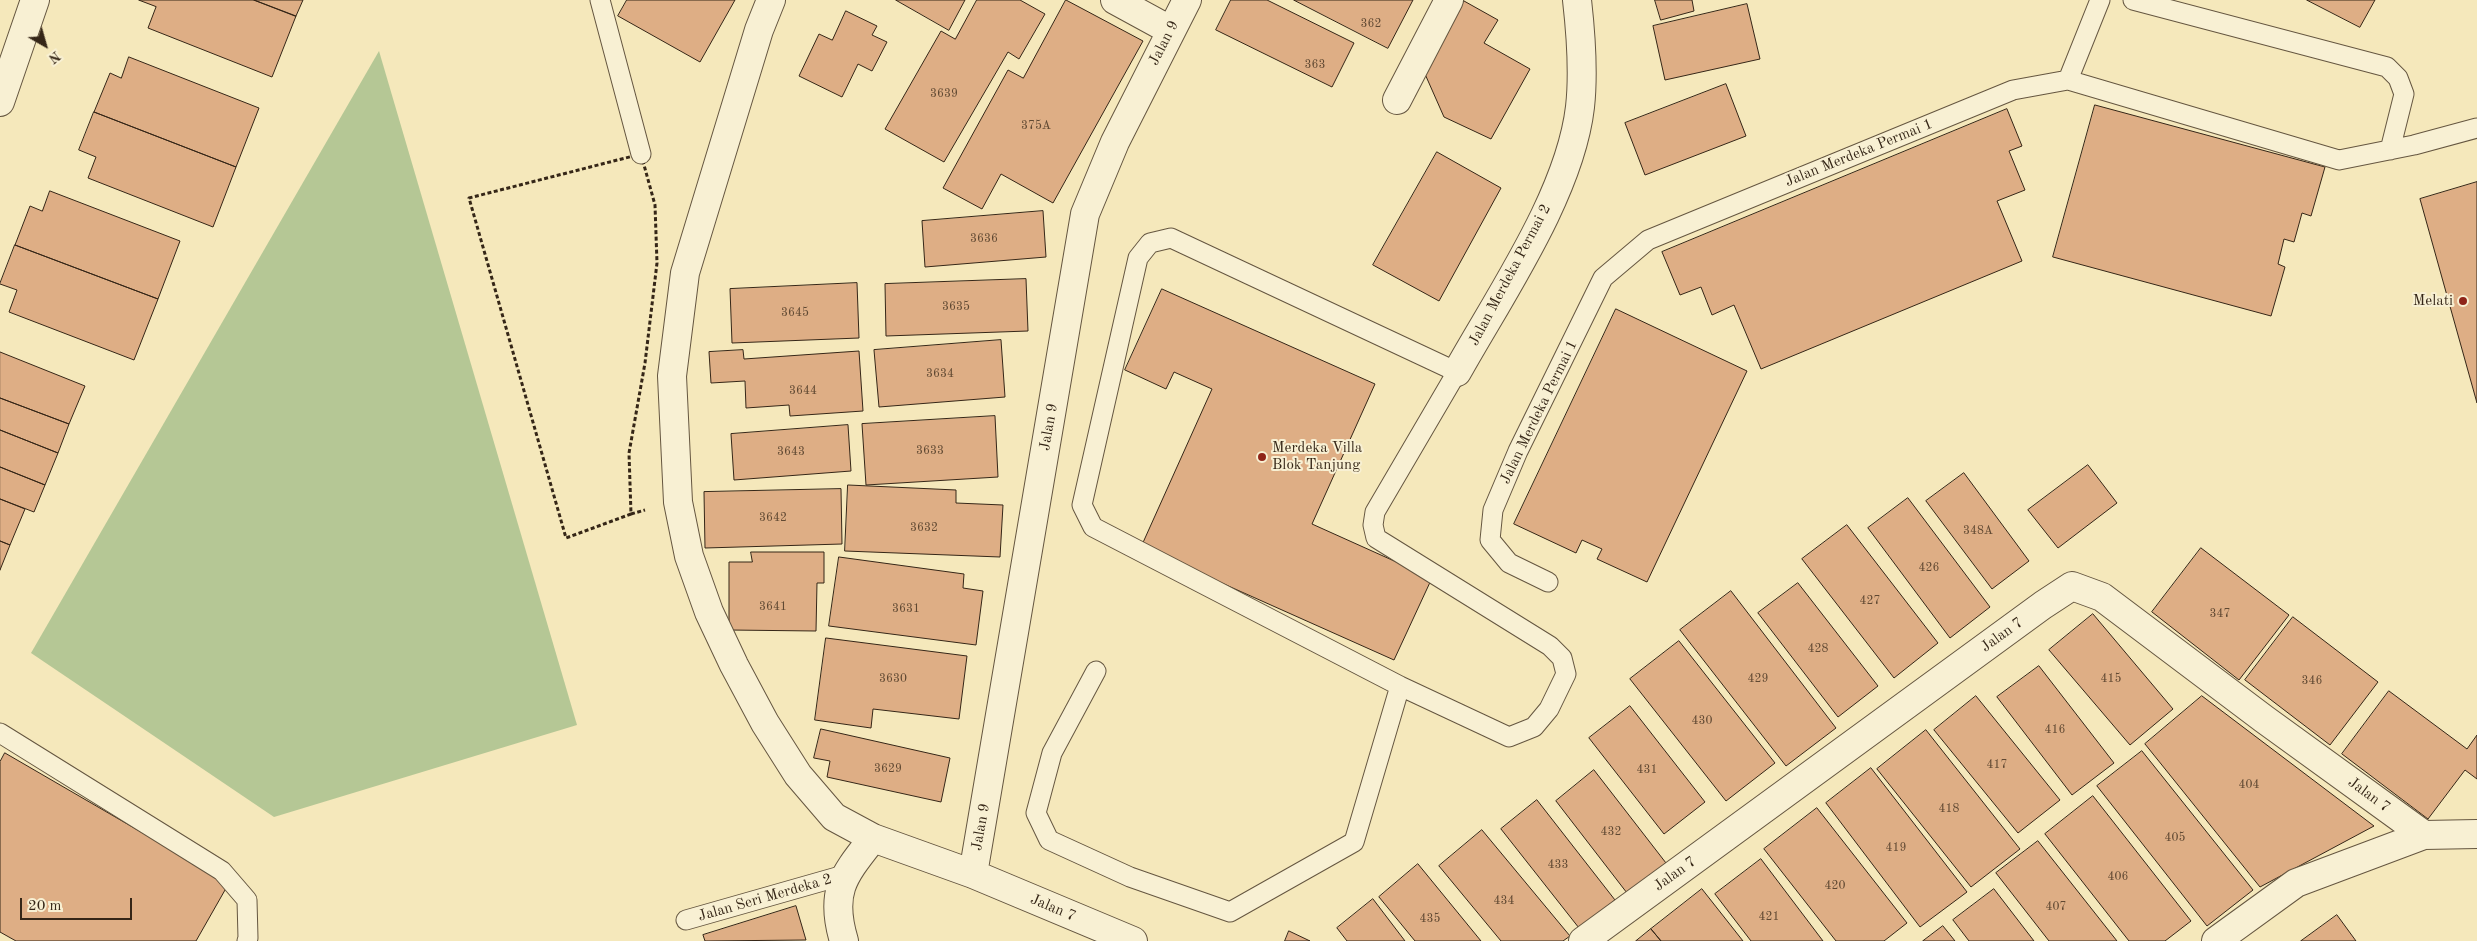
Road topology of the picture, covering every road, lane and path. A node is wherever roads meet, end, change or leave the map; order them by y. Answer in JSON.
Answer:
{"nodes":[{"id":1,"x":600,"y":0,"type":"edge"},
{"id":2,"x":771,"y":0,"type":"edge"},
{"id":3,"x":1114,"y":0,"type":"edge"},
{"id":4,"x":1187,"y":0,"type":"edge"},
{"id":5,"x":1449,"y":0,"type":"edge"},
{"id":6,"x":1577,"y":0,"type":"edge"},
{"id":7,"x":2100,"y":0,"type":"edge"},
{"id":8,"x":2133,"y":0,"type":"edge"},
{"id":9,"x":29,"y":7,"type":"edge"},
{"id":10,"x":1170,"y":30,"type":"junction"},
{"id":11,"x":2068,"y":80,"type":"junction"},
{"id":12,"x":1397,"y":100,"type":"dead end"},
{"id":13,"x":0,"y":102,"type":"edge"},
{"id":14,"x":2477,"y":128,"type":"edge"},
{"id":15,"x":2390,"y":150,"type":"junction"},
{"id":16,"x":641,"y":154,"type":"junction"},
{"id":17,"x":1458,"y":372,"type":"junction"},
{"id":18,"x":1548,"y":582,"type":"dead end"},
{"id":19,"x":1096,"y":671,"type":"dead end"},
{"id":20,"x":1400,"y":686,"type":"junction"},
{"id":21,"x":0,"y":733,"type":"edge"},
{"id":22,"x":2477,"y":834,"type":"edge"},
{"id":23,"x":2424,"y":836,"type":"junction"},
{"id":24,"x":873,"y":838,"type":"junction"},
{"id":25,"x":973,"y":874,"type":"junction"},
{"id":26,"x":844,"y":875,"type":"junction"},
{"id":27,"x":686,"y":920,"type":"dead end"},
{"id":28,"x":246,"y":941,"type":"edge"},
{"id":29,"x":844,"y":941,"type":"edge"},
{"id":30,"x":1133,"y":941,"type":"edge"},
{"id":31,"x":1583,"y":941,"type":"edge"},
{"id":32,"x":2216,"y":941,"type":"edge"}],
"edges":[{"from":1,"to":16,"type":"lane"},
{"from":2,"to":24,"type":"street","name":"Jalan 7"},
{"from":3,"to":10,"type":"street"},
{"from":4,"to":10,"type":"street","name":"Jalan 9"},
{"from":5,"to":12,"type":"street"},
{"from":6,"to":17,"type":"street","name":"Jalan Merdeka Permai 2"},
{"from":7,"to":11,"type":"lane"},
{"from":8,"to":15,"type":"lane"},
{"from":9,"to":13,"type":"street"},
{"from":10,"to":25,"type":"street","name":"Jalan 9"},
{"from":11,"to":15,"type":"lane","name":"Jalan Merdeka Permai 1"},
{"from":11,"to":18,"type":"lane","name":"Jalan Merdeka Permai 1"},
{"from":14,"to":15,"type":"lane","name":"Jalan Merdeka Permai 1"},
{"from":16,"to":16,"type":"path"},
{"from":17,"to":20,"type":"lane"},
{"from":17,"to":20,"type":"lane"},
{"from":19,"to":20,"type":"lane"},
{"from":21,"to":28,"type":"lane"},
{"from":22,"to":23,"type":"street"},
{"from":23,"to":31,"type":"street","name":"Jalan 7"},
{"from":23,"to":32,"type":"street"},
{"from":24,"to":25,"type":"street","name":"Jalan 7"},
{"from":24,"to":26,"type":"street","name":"Jalan Seri Merdeka 2"},
{"from":25,"to":30,"type":"street","name":"Jalan 7"},
{"from":26,"to":27,"type":"lane","name":"Jalan Seri Merdeka 2"},
{"from":26,"to":29,"type":"street","name":"Jalan Seri Merdeka 2"}]}
